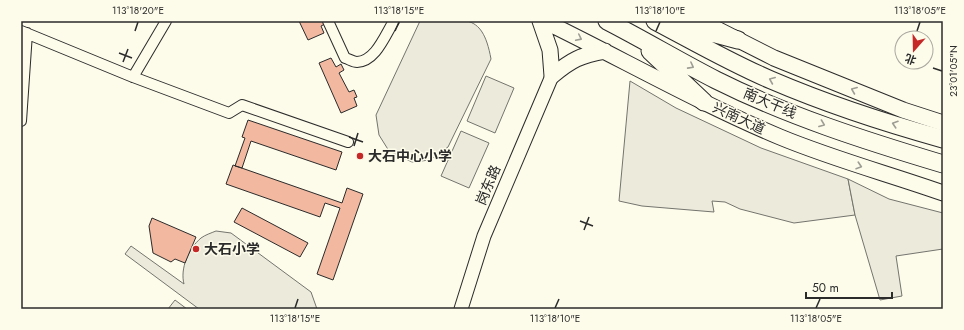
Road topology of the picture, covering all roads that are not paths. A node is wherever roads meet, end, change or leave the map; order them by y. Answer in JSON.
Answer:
{"nodes":[{"id":1,"x":166,"y":21,"type":"edge"},
{"id":2,"x":328,"y":21,"type":"edge"},
{"id":3,"x":394,"y":21,"type":"edge"},
{"id":4,"x":540,"y":21,"type":"edge"},
{"id":5,"x":544,"y":21,"type":"edge"},
{"id":6,"x":607,"y":21,"type":"edge"},
{"id":7,"x":655,"y":21,"type":"edge"},
{"id":8,"x":668,"y":21,"type":"edge"},
{"id":9,"x":701,"y":21,"type":"edge"},
{"id":10,"x":24,"y":32,"type":"edge"},
{"id":11,"x":632,"y":34,"type":"junction"},
{"id":12,"x":738,"y":40,"type":"junction"},
{"id":13,"x":605,"y":51,"type":"junction"},
{"id":14,"x":552,"y":76,"type":"junction"},
{"id":15,"x":133,"y":77,"type":"junction"},
{"id":16,"x":704,"y":102,"type":"junction"},
{"id":17,"x":21,"y":121,"type":"edge"},
{"id":18,"x":943,"y":123,"type":"edge"},
{"id":19,"x":937,"y":138,"type":"edge"},
{"id":20,"x":348,"y":142,"type":"dead end"},
{"id":21,"x":943,"y":164,"type":"edge"},
{"id":22,"x":943,"y":193,"type":"edge"},
{"id":23,"x":461,"y":309,"type":"edge"}],
"edges":[{"from":1,"to":15,"type":"street"},
{"from":2,"to":3,"type":"street"},
{"from":4,"to":14,"type":"main road"},
{"from":5,"to":13,"type":"main road","name":"兴南大道","one_way":true},
{"from":6,"to":11,"type":"highway","name":"南大干线"},
{"from":19,"to":7,"type":"highway","name":"南大干线","one_way":true},
{"from":8,"to":12,"type":"highway"},
{"from":9,"to":12,"type":"main road"},
{"from":10,"to":15,"type":"street"},
{"from":10,"to":17,"type":"street"},
{"from":11,"to":16,"type":"highway"},
{"from":11,"to":21,"type":"highway","name":"南大干线","one_way":true},
{"from":18,"to":12,"type":"main road","one_way":true},
{"from":13,"to":14,"type":"main road"},
{"from":13,"to":16,"type":"main road","name":"兴南大道"},
{"from":14,"to":23,"type":"street","name":"岗东路"},
{"from":15,"to":20,"type":"street"},
{"from":16,"to":22,"type":"main road","name":"兴南大道","one_way":true}]}
